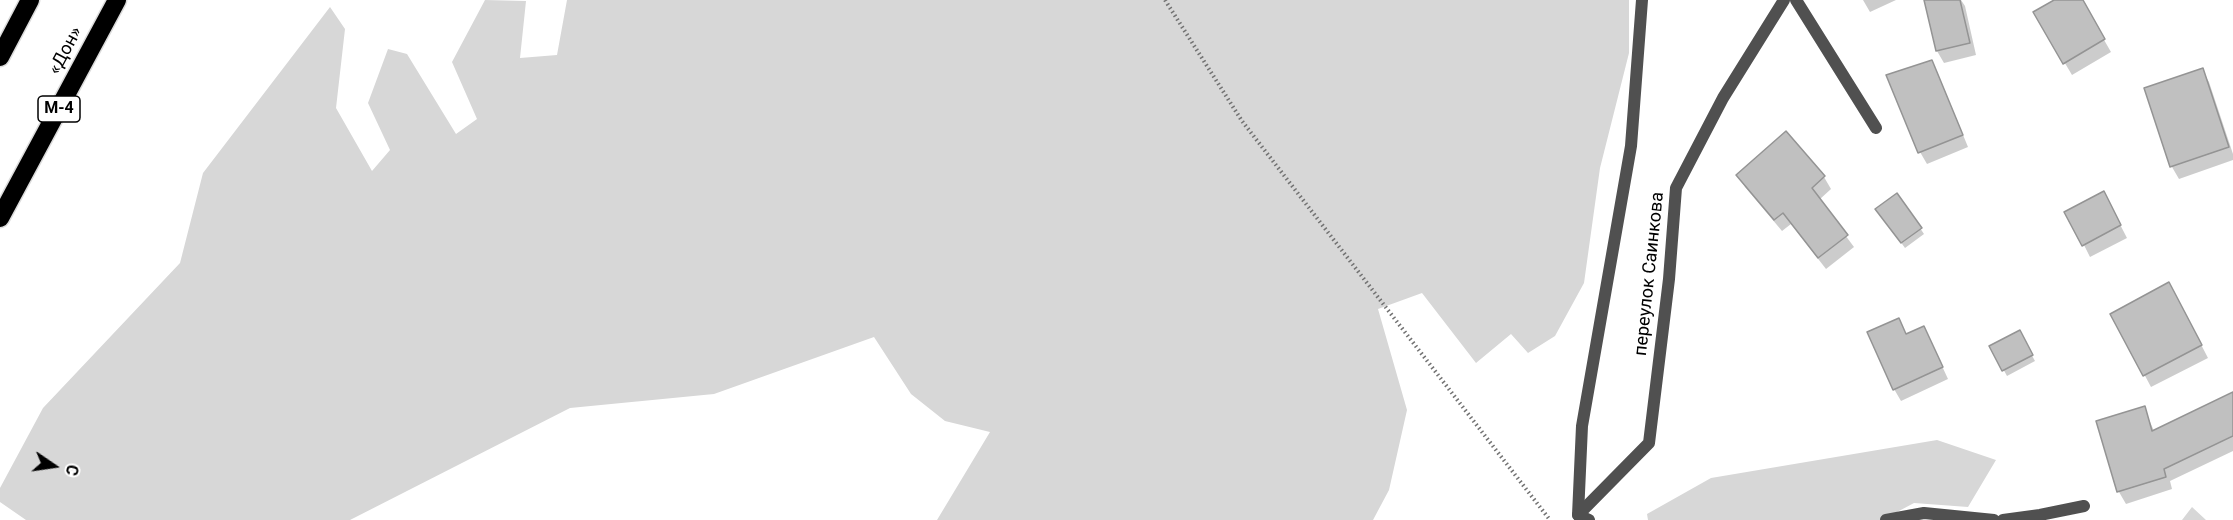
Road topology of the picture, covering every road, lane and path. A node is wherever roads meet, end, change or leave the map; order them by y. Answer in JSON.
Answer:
{"nodes":[{"id":1,"x":30,"y":0,"type":"edge"},
{"id":2,"x":117,"y":0,"type":"edge"},
{"id":3,"x":1165,"y":0,"type":"edge"},
{"id":4,"x":1642,"y":0,"type":"edge"},
{"id":5,"x":1784,"y":0,"type":"edge"},
{"id":6,"x":1796,"y":0,"type":"edge"},
{"id":7,"x":0,"y":57,"type":"edge"},
{"id":8,"x":1876,"y":128,"type":"dead end"},
{"id":9,"x":0,"y":218,"type":"edge"},
{"id":10,"x":2084,"y":506,"type":"dead end"},
{"id":11,"x":1582,"y":518,"type":"edge"},
{"id":12,"x":1550,"y":520,"type":"edge"},
{"id":13,"x":1886,"y":520,"type":"edge"},
{"id":14,"x":1994,"y":520,"type":"edge"},
{"id":15,"x":2002,"y":520,"type":"edge"}],
"edges":[{"from":1,"to":7,"type":"highway"},
{"from":2,"to":9,"type":"highway","name":"«Дон»","number":"М-4"},
{"from":3,"to":12,"type":"path"},
{"from":4,"to":11,"type":"street"},
{"from":5,"to":11,"type":"street","name":"переулок Саинкова"},
{"from":6,"to":8,"type":"street"},
{"from":10,"to":15,"type":"street"},
{"from":13,"to":14,"type":"street"}]}
